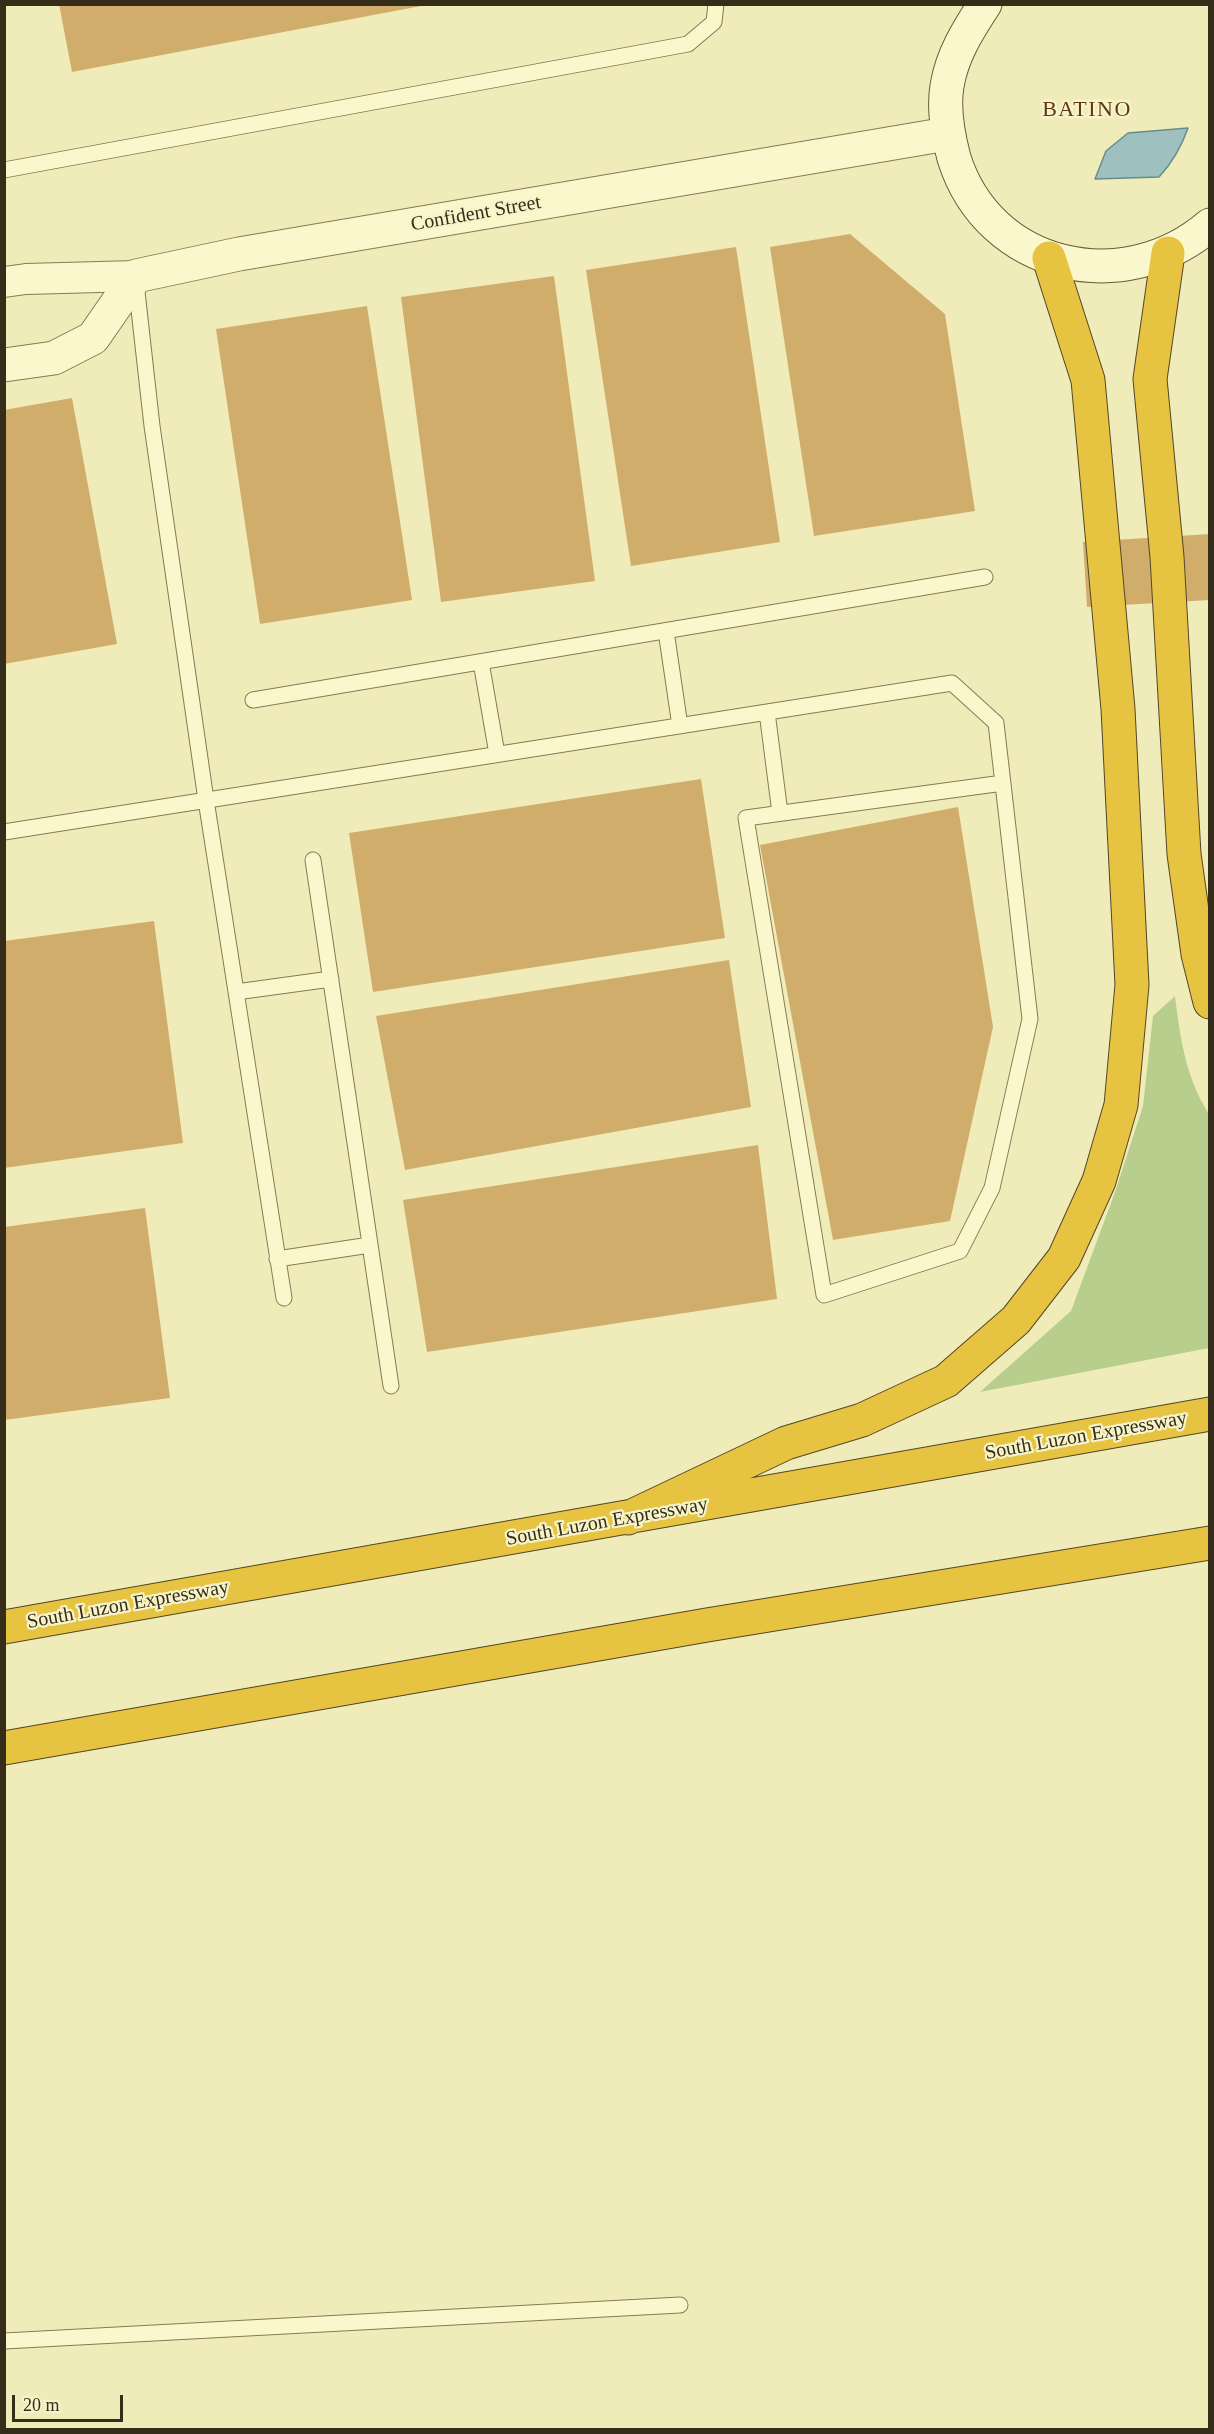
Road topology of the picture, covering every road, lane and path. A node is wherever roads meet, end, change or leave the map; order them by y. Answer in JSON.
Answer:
{"nodes":[{"id":1,"x":716,"y":4,"type":"edge"},
{"id":2,"x":985,"y":4,"type":"edge"},
{"id":3,"x":947,"y":134,"type":"junction"},
{"id":4,"x":4,"y":170,"type":"edge"},
{"id":5,"x":1209,"y":225,"type":"edge"},
{"id":6,"x":1168,"y":253,"type":"junction"},
{"id":7,"x":1049,"y":258,"type":"junction"},
{"id":8,"x":136,"y":276,"type":"junction"},
{"id":9,"x":4,"y":282,"type":"edge"},
{"id":10,"x":4,"y":365,"type":"edge"},
{"id":11,"x":984,"y":576,"type":"dead end"},
{"id":12,"x":666,"y":631,"type":"junction"},
{"id":13,"x":481,"y":662,"type":"junction"},
{"id":14,"x":253,"y":700,"type":"dead end"},
{"id":15,"x":767,"y":712,"type":"junction"},
{"id":16,"x":680,"y":726,"type":"junction"},
{"id":17,"x":496,"y":754,"type":"junction"},
{"id":18,"x":1003,"y":783,"type":"junction"},
{"id":19,"x":206,"y":800,"type":"junction"},
{"id":20,"x":780,"y":813,"type":"junction"},
{"id":21,"x":4,"y":832,"type":"edge"},
{"id":22,"x":313,"y":860,"type":"dead end"},
{"id":23,"x":331,"y":979,"type":"junction"},
{"id":24,"x":236,"y":992,"type":"junction"},
{"id":25,"x":1209,"y":1002,"type":"edge"},
{"id":26,"x":370,"y":1245,"type":"junction"},
{"id":27,"x":277,"y":1259,"type":"junction"},
{"id":28,"x":284,"y":1298,"type":"dead end"},
{"id":29,"x":391,"y":1386,"type":"dead end"},
{"id":30,"x":1209,"y":1414,"type":"edge"},
{"id":31,"x":628,"y":1518,"type":"junction"},
{"id":32,"x":1209,"y":1543,"type":"edge"},
{"id":33,"x":4,"y":1627,"type":"edge"},
{"id":34,"x":4,"y":1748,"type":"edge"},
{"id":35,"x":680,"y":2305,"type":"dead end"},
{"id":36,"x":4,"y":2341,"type":"edge"}],
"edges":[{"from":1,"to":4,"type":"lane"},
{"from":2,"to":3,"type":"street"},
{"from":3,"to":7,"type":"street"},
{"from":3,"to":8,"type":"street","name":"Confident Street"},
{"from":5,"to":6,"type":"street"},
{"from":6,"to":7,"type":"street"},
{"from":6,"to":25,"type":"highway"},
{"from":7,"to":31,"type":"highway"},
{"from":8,"to":9,"type":"street","name":"Confident Street"},
{"from":8,"to":10,"type":"street"},
{"from":8,"to":19,"type":"lane"},
{"from":11,"to":12,"type":"lane"},
{"from":12,"to":13,"type":"lane"},
{"from":12,"to":16,"type":"lane"},
{"from":13,"to":14,"type":"lane"},
{"from":13,"to":17,"type":"lane"},
{"from":15,"to":16,"type":"lane"},
{"from":15,"to":18,"type":"lane"},
{"from":15,"to":20,"type":"lane"},
{"from":16,"to":17,"type":"lane"},
{"from":17,"to":19,"type":"lane"},
{"from":18,"to":20,"type":"lane"},
{"from":18,"to":20,"type":"lane"},
{"from":19,"to":21,"type":"lane"},
{"from":19,"to":24,"type":"lane"},
{"from":22,"to":23,"type":"lane"},
{"from":23,"to":24,"type":"lane"},
{"from":23,"to":26,"type":"lane"},
{"from":24,"to":27,"type":"lane"},
{"from":26,"to":27,"type":"lane"},
{"from":26,"to":29,"type":"lane"},
{"from":27,"to":28,"type":"lane"},
{"from":30,"to":31,"type":"highway","name":"South Luzon Expressway"},
{"from":31,"to":33,"type":"highway","name":"South Luzon Expressway"},
{"from":32,"to":34,"type":"highway"},
{"from":35,"to":36,"type":"lane"}]}
